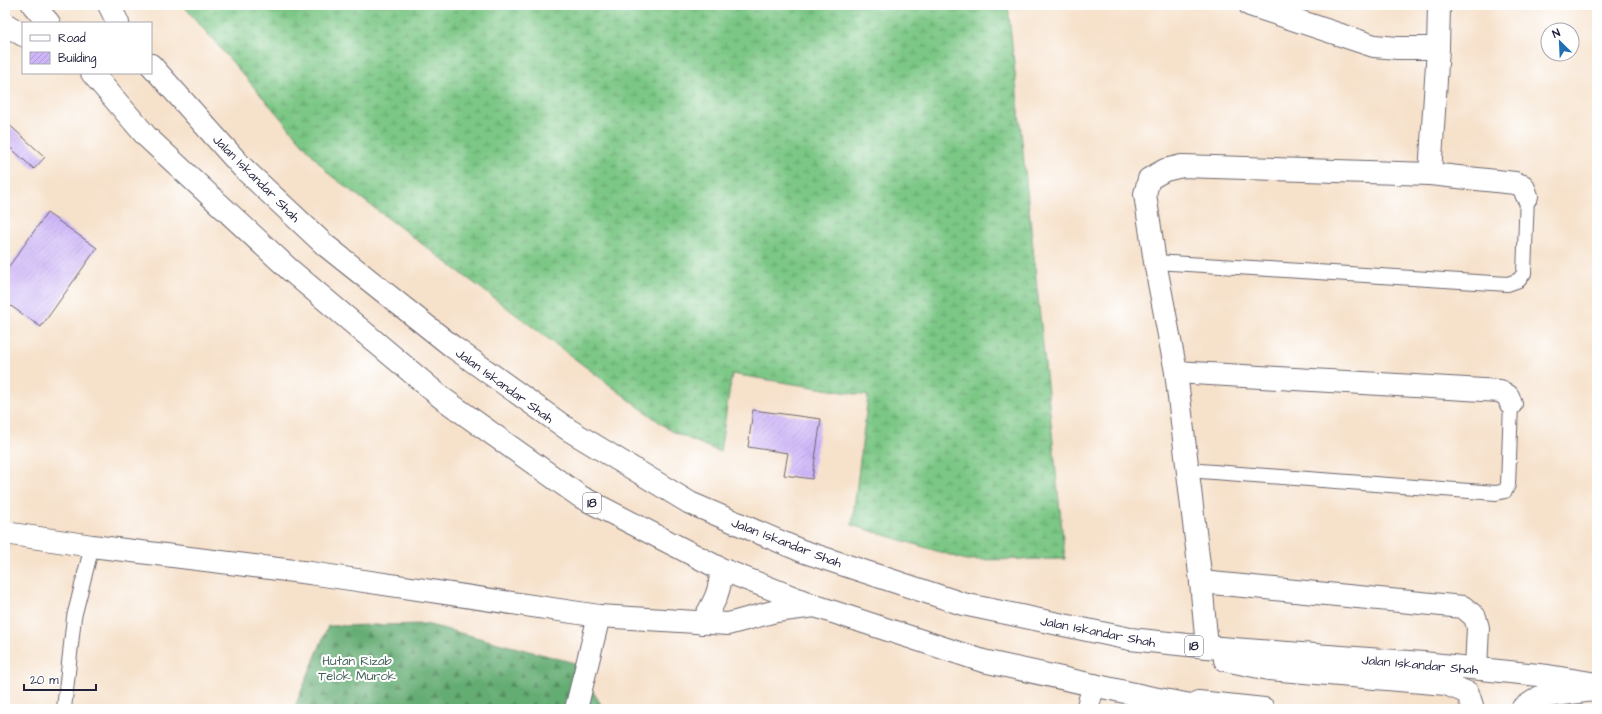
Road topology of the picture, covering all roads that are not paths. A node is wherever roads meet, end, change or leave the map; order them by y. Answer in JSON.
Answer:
{"nodes":[{"id":1,"x":33,"y":5,"type":"edge"},
{"id":2,"x":97,"y":5,"type":"edge"},
{"id":3,"x":109,"y":5,"type":"edge"},
{"id":4,"x":1250,"y":5,"type":"edge"},
{"id":5,"x":1439,"y":5,"type":"edge"},
{"id":6,"x":48,"y":22,"type":"edge"},
{"id":7,"x":112,"y":22,"type":"edge"},
{"id":8,"x":118,"y":22,"type":"edge"},
{"id":9,"x":5,"y":24,"type":"edge"},
{"id":10,"x":22,"y":34,"type":"edge"},
{"id":11,"x":1438,"y":48,"type":"junction"},
{"id":12,"x":152,"y":66,"type":"edge"},
{"id":13,"x":92,"y":74,"type":"edge"},
{"id":14,"x":1430,"y":174,"type":"junction"},
{"id":15,"x":1527,"y":196,"type":"joint"},
{"id":16,"x":1155,"y":262,"type":"junction"},
{"id":17,"x":1176,"y":372,"type":"junction"},
{"id":18,"x":1511,"y":404,"type":"joint"},
{"id":19,"x":1187,"y":470,"type":"junction"},
{"id":20,"x":5,"y":533,"type":"edge"},
{"id":21,"x":92,"y":546,"type":"junction"},
{"id":22,"x":721,"y":569,"type":"junction"},
{"id":23,"x":1201,"y":582,"type":"junction"},
{"id":24,"x":815,"y":606,"type":"junction"},
{"id":25,"x":598,"y":616,"type":"junction"},
{"id":26,"x":702,"y":623,"type":"junction"},
{"id":27,"x":1130,"y":639,"type":"junction"},
{"id":28,"x":1207,"y":647,"type":"junction"},
{"id":29,"x":1476,"y":668,"type":"junction"},
{"id":30,"x":1597,"y":684,"type":"edge"},
{"id":31,"x":1094,"y":685,"type":"junction"},
{"id":32,"x":1597,"y":690,"type":"edge"},
{"id":33,"x":1148,"y":697,"type":"junction"},
{"id":34,"x":64,"y":709,"type":"edge"},
{"id":35,"x":576,"y":709,"type":"edge"},
{"id":36,"x":1088,"y":709,"type":"edge"},
{"id":37,"x":1212,"y":709,"type":"edge"},
{"id":38,"x":1264,"y":709,"type":"edge"},
{"id":39,"x":1473,"y":709,"type":"edge"},
{"id":40,"x":1522,"y":709,"type":"edge"}],
"edges":[{"from":1,"to":6,"type":"main road"},
{"from":2,"to":7,"type":"main road"},
{"from":3,"to":8,"type":"main road"},
{"from":4,"to":11,"type":"main road"},
{"from":5,"to":11,"type":"main road"},
{"from":9,"to":10,"type":"main road"},
{"from":11,"to":14,"type":"main road"},
{"from":12,"to":27,"type":"main road","name":"Jalan Iskandar Shah","number":"18"},
{"from":13,"to":22,"type":"main road","number":"18"},
{"from":14,"to":15,"type":"main road"},
{"from":14,"to":16,"type":"main road"},
{"from":15,"to":16,"type":"lane"},
{"from":16,"to":17,"type":"main road"},
{"from":17,"to":18,"type":"main road"},
{"from":17,"to":19,"type":"main road"},
{"from":18,"to":19,"type":"lane"},
{"from":19,"to":23,"type":"main road"},
{"from":20,"to":21,"type":"main road"},
{"from":21,"to":25,"type":"main road"},
{"from":21,"to":34,"type":"lane"},
{"from":22,"to":24,"type":"main road","number":"18"},
{"from":22,"to":26,"type":"main road"},
{"from":23,"to":28,"type":"main road"},
{"from":23,"to":29,"type":"main road"},
{"from":24,"to":26,"type":"main road"},
{"from":24,"to":31,"type":"main road","number":"18"},
{"from":25,"to":26,"type":"main road"},
{"from":25,"to":35,"type":"main road"},
{"from":27,"to":28,"type":"main road","name":"Jalan Iskandar Shah","number":"18"},
{"from":27,"to":39,"type":"main road"},
{"from":28,"to":29,"type":"main road","name":"Jalan Iskandar Shah","number":"18"},
{"from":29,"to":30,"type":"main road","name":"Jalan Iskandar Shah","number":"18"},
{"from":31,"to":33,"type":"main road","number":"18"},
{"from":31,"to":36,"type":"main road"},
{"from":32,"to":40,"type":"main road"},
{"from":33,"to":37,"type":"main road","number":"18"},
{"from":33,"to":38,"type":"main road"}]}
